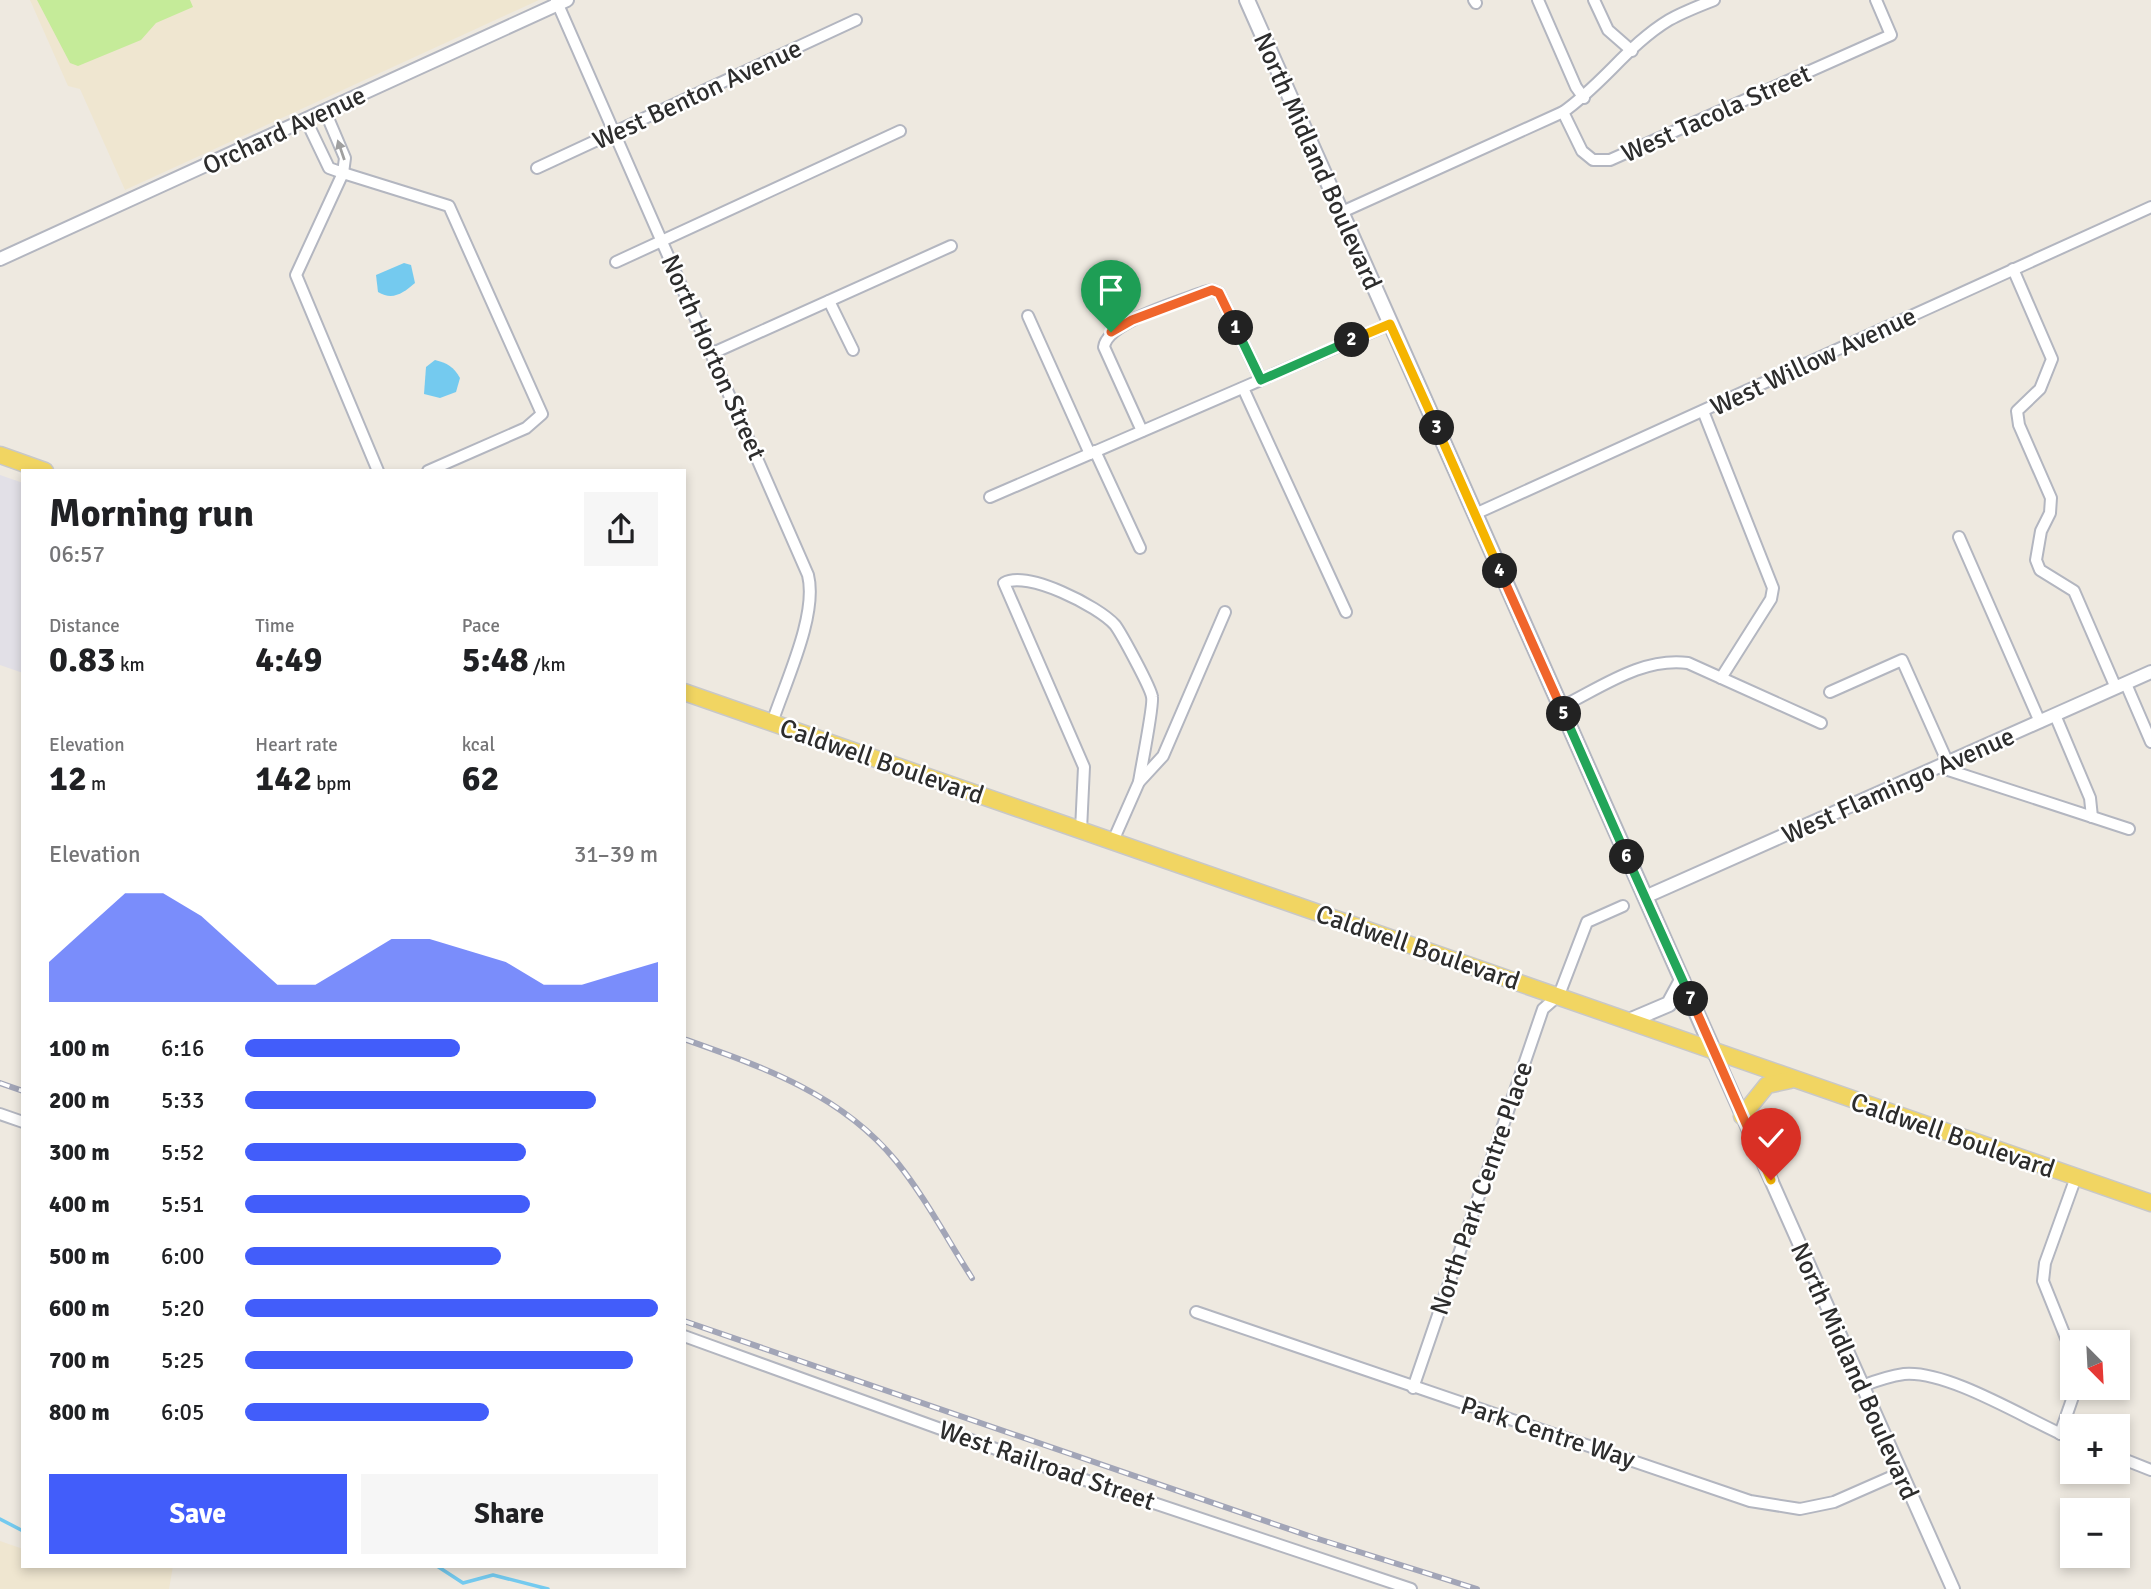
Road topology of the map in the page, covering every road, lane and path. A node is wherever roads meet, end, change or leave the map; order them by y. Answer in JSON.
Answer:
{"nodes":[{"id":1,"x":1247,"y":0,"type":"edge"},
{"id":2,"x":1538,"y":0,"type":"edge"},
{"id":3,"x":1594,"y":0,"type":"edge"},
{"id":4,"x":1714,"y":0,"type":"edge"},
{"id":5,"x":1876,"y":0,"type":"edge"},
{"id":6,"x":560,"y":1,"type":"edge"},
{"id":7,"x":856,"y":20,"type":"dead end"},
{"id":8,"x":1632,"y":51,"type":"junction"},
{"id":9,"x":1584,"y":98,"type":"junction"},
{"id":10,"x":325,"y":111,"type":"junction"},
{"id":11,"x":1563,"y":112,"type":"junction"},
{"id":12,"x":306,"y":120,"type":"junction"},
{"id":13,"x":614,"y":131,"type":"junction"},
{"id":14,"x":900,"y":131,"type":"dead end"},
{"id":15,"x":537,"y":169,"type":"dead end"},
{"id":16,"x":343,"y":173,"type":"junction"},
{"id":17,"x":2151,"y":207,"type":"edge"},
{"id":18,"x":1342,"y":212,"type":"junction"},
{"id":19,"x":663,"y":241,"type":"junction"},
{"id":20,"x":951,"y":246,"type":"dead end"},
{"id":21,"x":0,"y":259,"type":"edge"},
{"id":22,"x":616,"y":262,"type":"dead end"},
{"id":23,"x":2013,"y":269,"type":"junction"},
{"id":24,"x":829,"y":301,"type":"junction"},
{"id":25,"x":1028,"y":316,"type":"dead end"},
{"id":26,"x":1390,"y":324,"type":"junction"},
{"id":27,"x":853,"y":350,"type":"dead end"},
{"id":28,"x":712,"y":353,"type":"junction"},
{"id":29,"x":1261,"y":380,"type":"junction"},
{"id":30,"x":1243,"y":388,"type":"junction"},
{"id":31,"x":1703,"y":411,"type":"junction"},
{"id":32,"x":1142,"y":431,"type":"junction"},
{"id":33,"x":1093,"y":453,"type":"junction"},
{"id":34,"x":0,"y":455,"type":"edge"},
{"id":35,"x":39,"y":469,"type":"edge"},
{"id":36,"x":376,"y":469,"type":"edge"},
{"id":37,"x":433,"y":469,"type":"edge"},
{"id":38,"x":990,"y":496,"type":"dead end"},
{"id":39,"x":1475,"y":514,"type":"junction"},
{"id":40,"x":1959,"y":537,"type":"dead end"},
{"id":41,"x":1140,"y":548,"type":"dead end"},
{"id":42,"x":1225,"y":612,"type":"dead end"},
{"id":43,"x":1346,"y":612,"type":"dead end"},
{"id":44,"x":2151,"y":672,"type":"edge"},
{"id":45,"x":1721,"y":678,"type":"junction"},
{"id":46,"x":2121,"y":686,"type":"junction"},
{"id":47,"x":1830,"y":692,"type":"dead end"},
{"id":48,"x":686,"y":693,"type":"edge"},
{"id":49,"x":1561,"y":708,"type":"junction"},
{"id":50,"x":2055,"y":715,"type":"junction"},
{"id":51,"x":2040,"y":722,"type":"junction"},
{"id":52,"x":772,"y":723,"type":"junction"},
{"id":53,"x":1821,"y":723,"type":"dead end"},
{"id":54,"x":2151,"y":742,"type":"edge"},
{"id":55,"x":1944,"y":765,"type":"junction"},
{"id":56,"x":1139,"y":782,"type":"junction"},
{"id":57,"x":2092,"y":817,"type":"junction"},
{"id":58,"x":1080,"y":830,"type":"junction"},
{"id":59,"x":2129,"y":830,"type":"dead end"},
{"id":60,"x":1113,"y":841,"type":"junction"},
{"id":61,"x":1645,"y":897,"type":"junction"},
{"id":62,"x":1623,"y":906,"type":"dead end"},
{"id":63,"x":1682,"y":980,"type":"junction"},
{"id":64,"x":1559,"y":995,"type":"junction"},
{"id":65,"x":1629,"y":1021,"type":"junction"},
{"id":66,"x":1714,"y":1052,"type":"junction"},
{"id":67,"x":1790,"y":1080,"type":"junction"},
{"id":68,"x":0,"y":1114,"type":"edge"},
{"id":69,"x":1742,"y":1116,"type":"junction"},
{"id":70,"x":21,"y":1121,"type":"edge"},
{"id":71,"x":2076,"y":1177,"type":"junction"},
{"id":72,"x":2151,"y":1203,"type":"edge"},
{"id":73,"x":1196,"y":1312,"type":"dead end"},
{"id":74,"x":2063,"y":1330,"type":"edge"},
{"id":75,"x":686,"y":1337,"type":"edge"},
{"id":76,"x":1862,"y":1386,"type":"junction"},
{"id":77,"x":1413,"y":1388,"type":"junction"},
{"id":78,"x":2060,"y":1434,"type":"edge"},
{"id":79,"x":2130,"y":1462,"type":"edge"},
{"id":80,"x":2151,"y":1470,"type":"edge"},
{"id":81,"x":1900,"y":1473,"type":"junction"},
{"id":82,"x":1411,"y":1589,"type":"edge"},
{"id":83,"x":1953,"y":1589,"type":"edge"}],
"edges":[{"from":1,"to":18,"type":"main road","name":"North Midland Boulevard"},
{"from":2,"to":9,"type":"street"},
{"from":3,"to":8,"type":"street"},
{"from":4,"to":8,"type":"street"},
{"from":5,"to":11,"type":"street","name":"West Tacola Street"},
{"from":6,"to":10,"type":"street","name":"Orchard Avenue"},
{"from":6,"to":13,"type":"street","name":"North Horton Street"},
{"from":7,"to":13,"type":"street","name":"West Benton Avenue"},
{"from":8,"to":9,"type":"street"},
{"from":9,"to":11,"type":"street"},
{"from":10,"to":12,"type":"street","name":"Orchard Avenue"},
{"from":16,"to":10,"type":"street","one_way":true},
{"from":11,"to":18,"type":"street"},
{"from":12,"to":16,"type":"street"},
{"from":12,"to":21,"type":"street","name":"Orchard Avenue"},
{"from":13,"to":15,"type":"street","name":"West Benton Avenue"},
{"from":13,"to":19,"type":"street","name":"North Horton Street"},
{"from":14,"to":19,"type":"street"},
{"from":16,"to":36,"type":"street"},
{"from":16,"to":37,"type":"street"},
{"from":17,"to":23,"type":"street","name":"West Willow Avenue"},
{"from":18,"to":26,"type":"main road","name":"North Midland Boulevard"},
{"from":19,"to":22,"type":"street"},
{"from":19,"to":28,"type":"street","name":"North Horton Street"},
{"from":20,"to":24,"type":"street"},
{"from":23,"to":31,"type":"street","name":"West Willow Avenue"},
{"from":23,"to":46,"type":"street"},
{"from":24,"to":27,"type":"street"},
{"from":24,"to":28,"type":"street"},
{"from":25,"to":33,"type":"street"},
{"from":26,"to":29,"type":"street"},
{"from":26,"to":39,"type":"main road","name":"North Midland Boulevard"},
{"from":28,"to":52,"type":"street","name":"North Horton Street"},
{"from":29,"to":30,"type":"street"},
{"from":29,"to":32,"type":"street"},
{"from":30,"to":32,"type":"street"},
{"from":30,"to":43,"type":"street"},
{"from":31,"to":39,"type":"street","name":"West Willow Avenue"},
{"from":31,"to":45,"type":"street"},
{"from":32,"to":33,"type":"street"},
{"from":33,"to":38,"type":"street"},
{"from":33,"to":41,"type":"street"},
{"from":34,"to":35,"type":"main road"},
{"from":39,"to":49,"type":"main road","name":"North Midland Boulevard"},
{"from":40,"to":51,"type":"street"},
{"from":42,"to":56,"type":"street"},
{"from":44,"to":46,"type":"street","name":"West Flamingo Avenue"},
{"from":45,"to":49,"type":"street"},
{"from":45,"to":53,"type":"street"},
{"from":46,"to":50,"type":"street","name":"West Flamingo Avenue"},
{"from":46,"to":54,"type":"street"},
{"from":47,"to":55,"type":"street"},
{"from":48,"to":52,"type":"main road","name":"Caldwell Boulevard"},
{"from":49,"to":61,"type":"main road","name":"North Midland Boulevard"},
{"from":50,"to":51,"type":"street","name":"West Flamingo Avenue"},
{"from":50,"to":57,"type":"street"},
{"from":51,"to":55,"type":"street","name":"West Flamingo Avenue"},
{"from":52,"to":58,"type":"main road","name":"Caldwell Boulevard"},
{"from":55,"to":57,"type":"street"},
{"from":55,"to":61,"type":"street","name":"West Flamingo Avenue"},
{"from":56,"to":58,"type":"street"},
{"from":56,"to":60,"type":"street"},
{"from":57,"to":59,"type":"street"},
{"from":58,"to":60,"type":"main road","name":"Caldwell Boulevard"},
{"from":60,"to":64,"type":"main road","name":"Caldwell Boulevard"},
{"from":61,"to":63,"type":"main road","name":"North Midland Boulevard"},
{"from":62,"to":64,"type":"street","name":"North Park Centre Place"},
{"from":63,"to":65,"type":"main road"},
{"from":63,"to":66,"type":"main road","name":"North Midland Boulevard"},
{"from":64,"to":65,"type":"main road","name":"Caldwell Boulevard"},
{"from":64,"to":77,"type":"street","name":"North Park Centre Place"},
{"from":65,"to":66,"type":"main road","name":"Caldwell Boulevard"},
{"from":66,"to":67,"type":"main road","name":"Caldwell Boulevard"},
{"from":66,"to":69,"type":"street","name":"North Midland Boulevard"},
{"from":67,"to":69,"type":"main road"},
{"from":67,"to":71,"type":"main road","name":"Caldwell Boulevard"},
{"from":68,"to":70,"type":"street"},
{"from":69,"to":76,"type":"street","name":"North Midland Boulevard"},
{"from":71,"to":72,"type":"main road","name":"Caldwell Boulevard"},
{"from":71,"to":74,"type":"street"},
{"from":73,"to":77,"type":"street","name":"Park Centre Way"},
{"from":75,"to":82,"type":"street","name":"West Railroad Street"},
{"from":76,"to":78,"type":"street"},
{"from":76,"to":81,"type":"street","name":"North Midland Boulevard"},
{"from":77,"to":81,"type":"street","name":"Park Centre Way"},
{"from":79,"to":80,"type":"street"},
{"from":81,"to":83,"type":"street","name":"North Midland Boulevard"}]}
